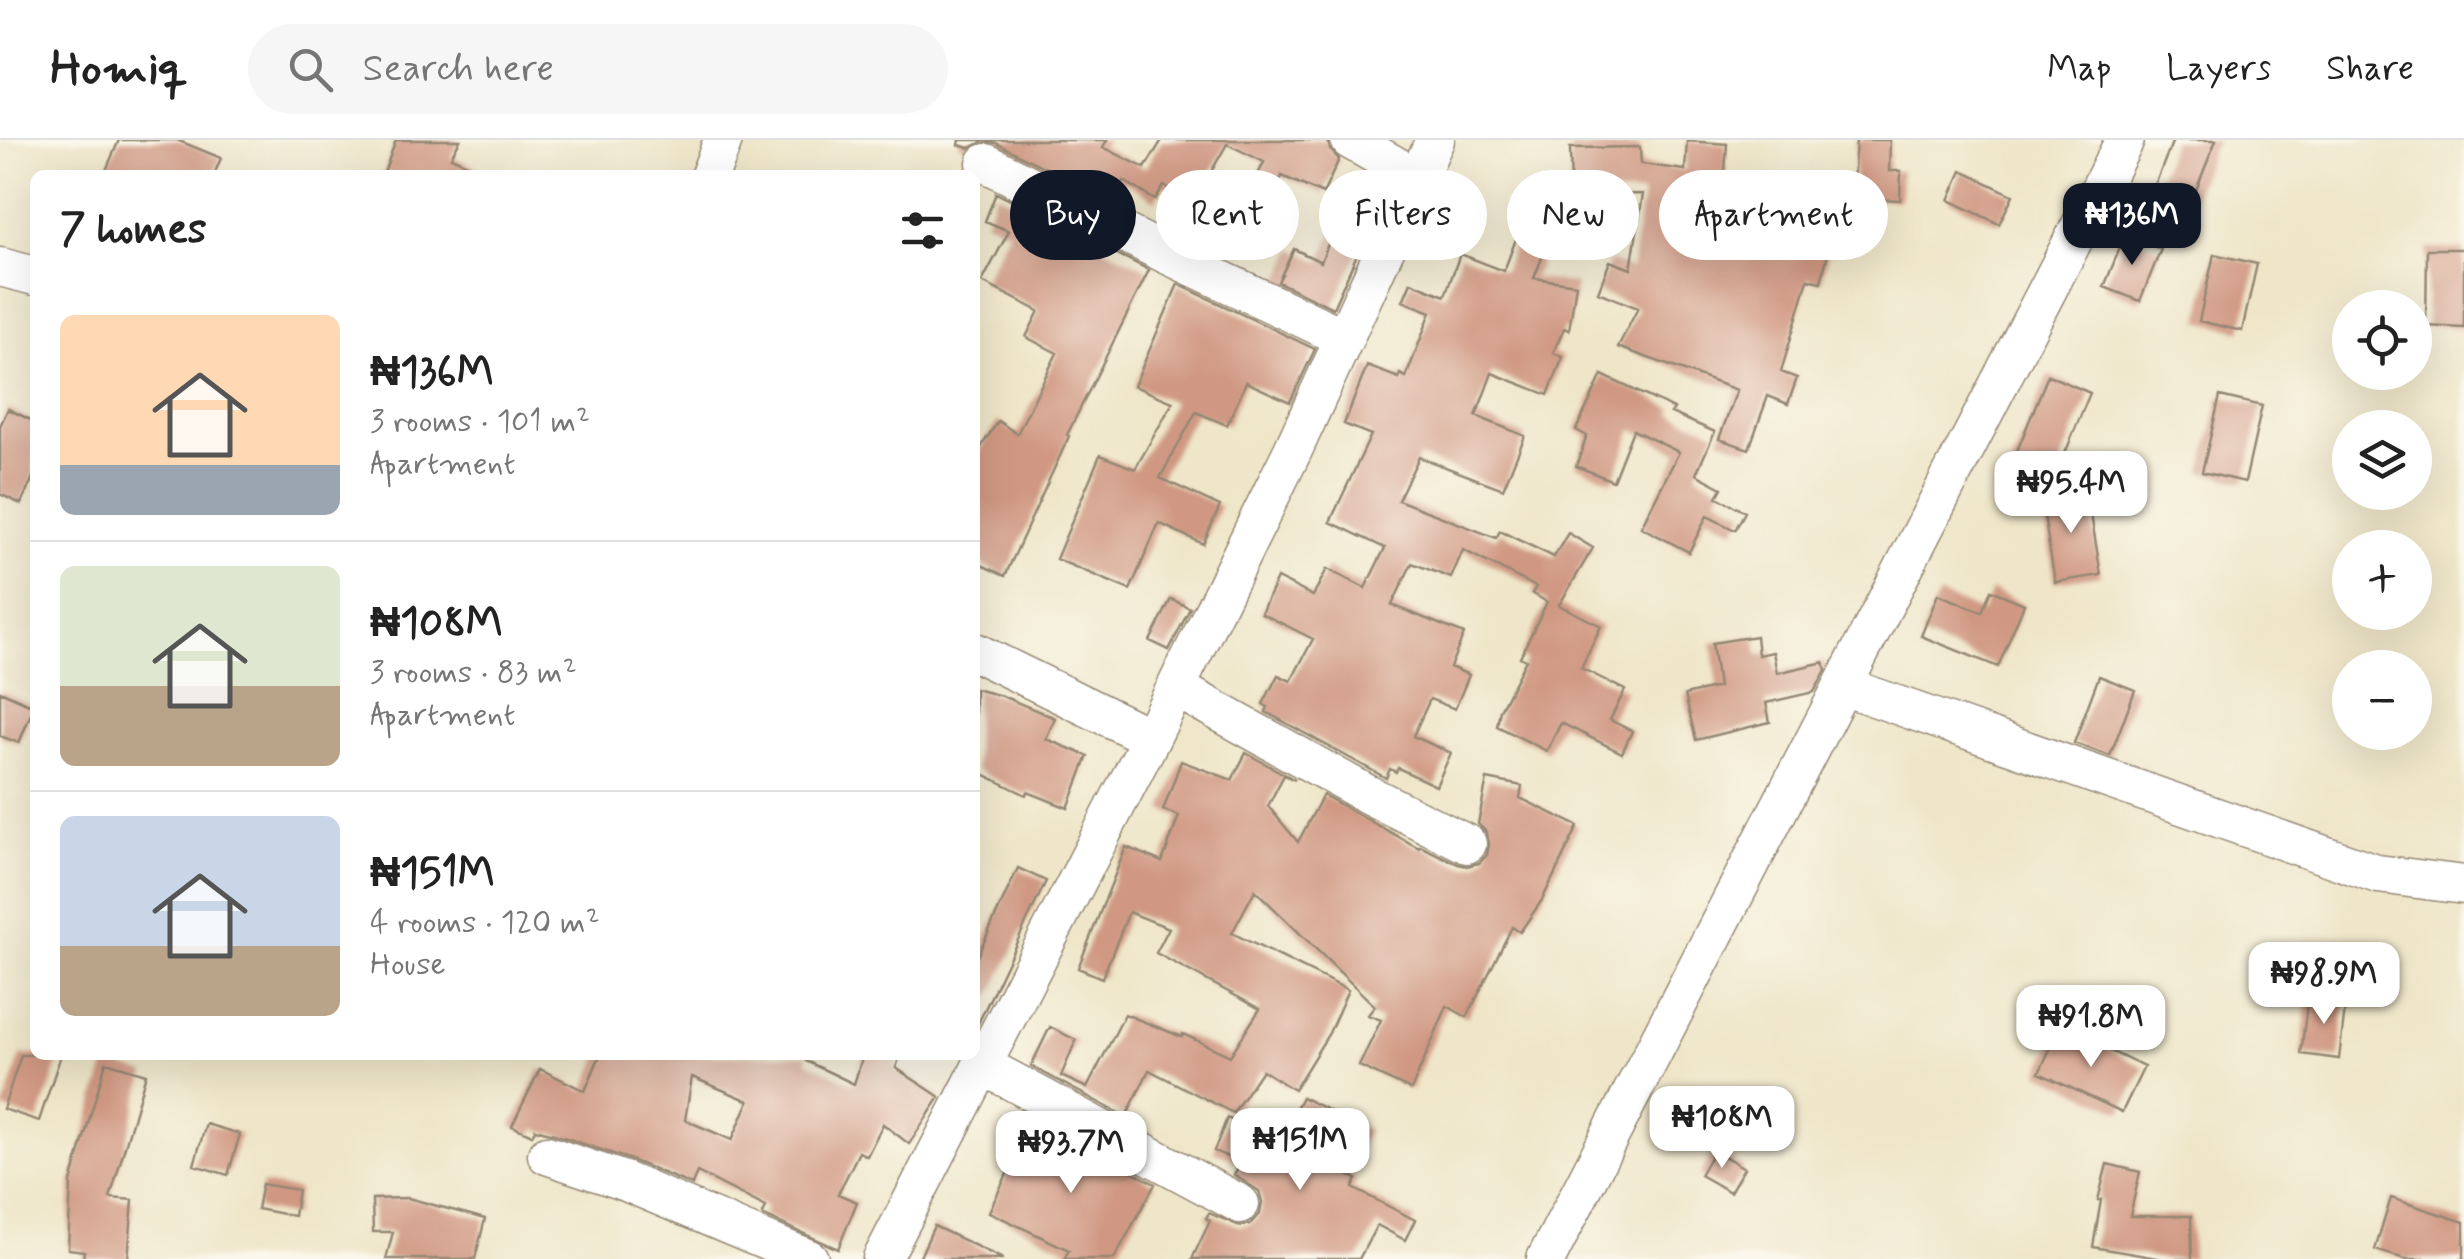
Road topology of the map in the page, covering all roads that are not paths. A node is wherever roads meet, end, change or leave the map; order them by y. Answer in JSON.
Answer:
{"nodes":[{"id":1,"x":723,"y":140,"type":"edge"},
{"id":2,"x":1350,"y":140,"type":"edge"},
{"id":3,"x":1435,"y":140,"type":"edge"},
{"id":4,"x":2126,"y":140,"type":"edge"},
{"id":5,"x":986,"y":163,"type":"dead end"},
{"id":6,"x":712,"y":170,"type":"edge"},
{"id":7,"x":1404,"y":170,"type":"edge"},
{"id":8,"x":1422,"y":170,"type":"edge"},
{"id":9,"x":1381,"y":260,"type":"edge"},
{"id":10,"x":0,"y":267,"type":"edge"},
{"id":11,"x":30,"y":275,"type":"edge"},
{"id":12,"x":1345,"y":338,"type":"junction"},
{"id":13,"x":980,"y":654,"type":"edge"},
{"id":14,"x":1843,"y":686,"type":"junction"},
{"id":15,"x":1176,"y":688,"type":"junction"},
{"id":16,"x":1151,"y":738,"type":"junction"},
{"id":17,"x":1467,"y":844,"type":"dead end"},
{"id":18,"x":2464,"y":885,"type":"edge"},
{"id":19,"x":982,"y":1065,"type":"junction"},
{"id":20,"x":546,"y":1155,"type":"dead end"},
{"id":21,"x":1240,"y":1204,"type":"dead end"},
{"id":22,"x":809,"y":1259,"type":"edge"},
{"id":23,"x":882,"y":1259,"type":"edge"},
{"id":24,"x":1546,"y":1259,"type":"edge"}],
"edges":[{"from":1,"to":6,"type":"street"},
{"from":2,"to":7,"type":"street"},
{"from":3,"to":8,"type":"street"},
{"from":4,"to":14,"type":"street"},
{"from":5,"to":12,"type":"street"},
{"from":9,"to":12,"type":"street"},
{"from":10,"to":11,"type":"street"},
{"from":12,"to":15,"type":"street"},
{"from":13,"to":16,"type":"street"},
{"from":14,"to":18,"type":"street"},
{"from":14,"to":24,"type":"street"},
{"from":15,"to":16,"type":"street"},
{"from":15,"to":17,"type":"street"},
{"from":16,"to":19,"type":"street"},
{"from":19,"to":21,"type":"street"},
{"from":19,"to":23,"type":"street"},
{"from":20,"to":22,"type":"street"}]}
